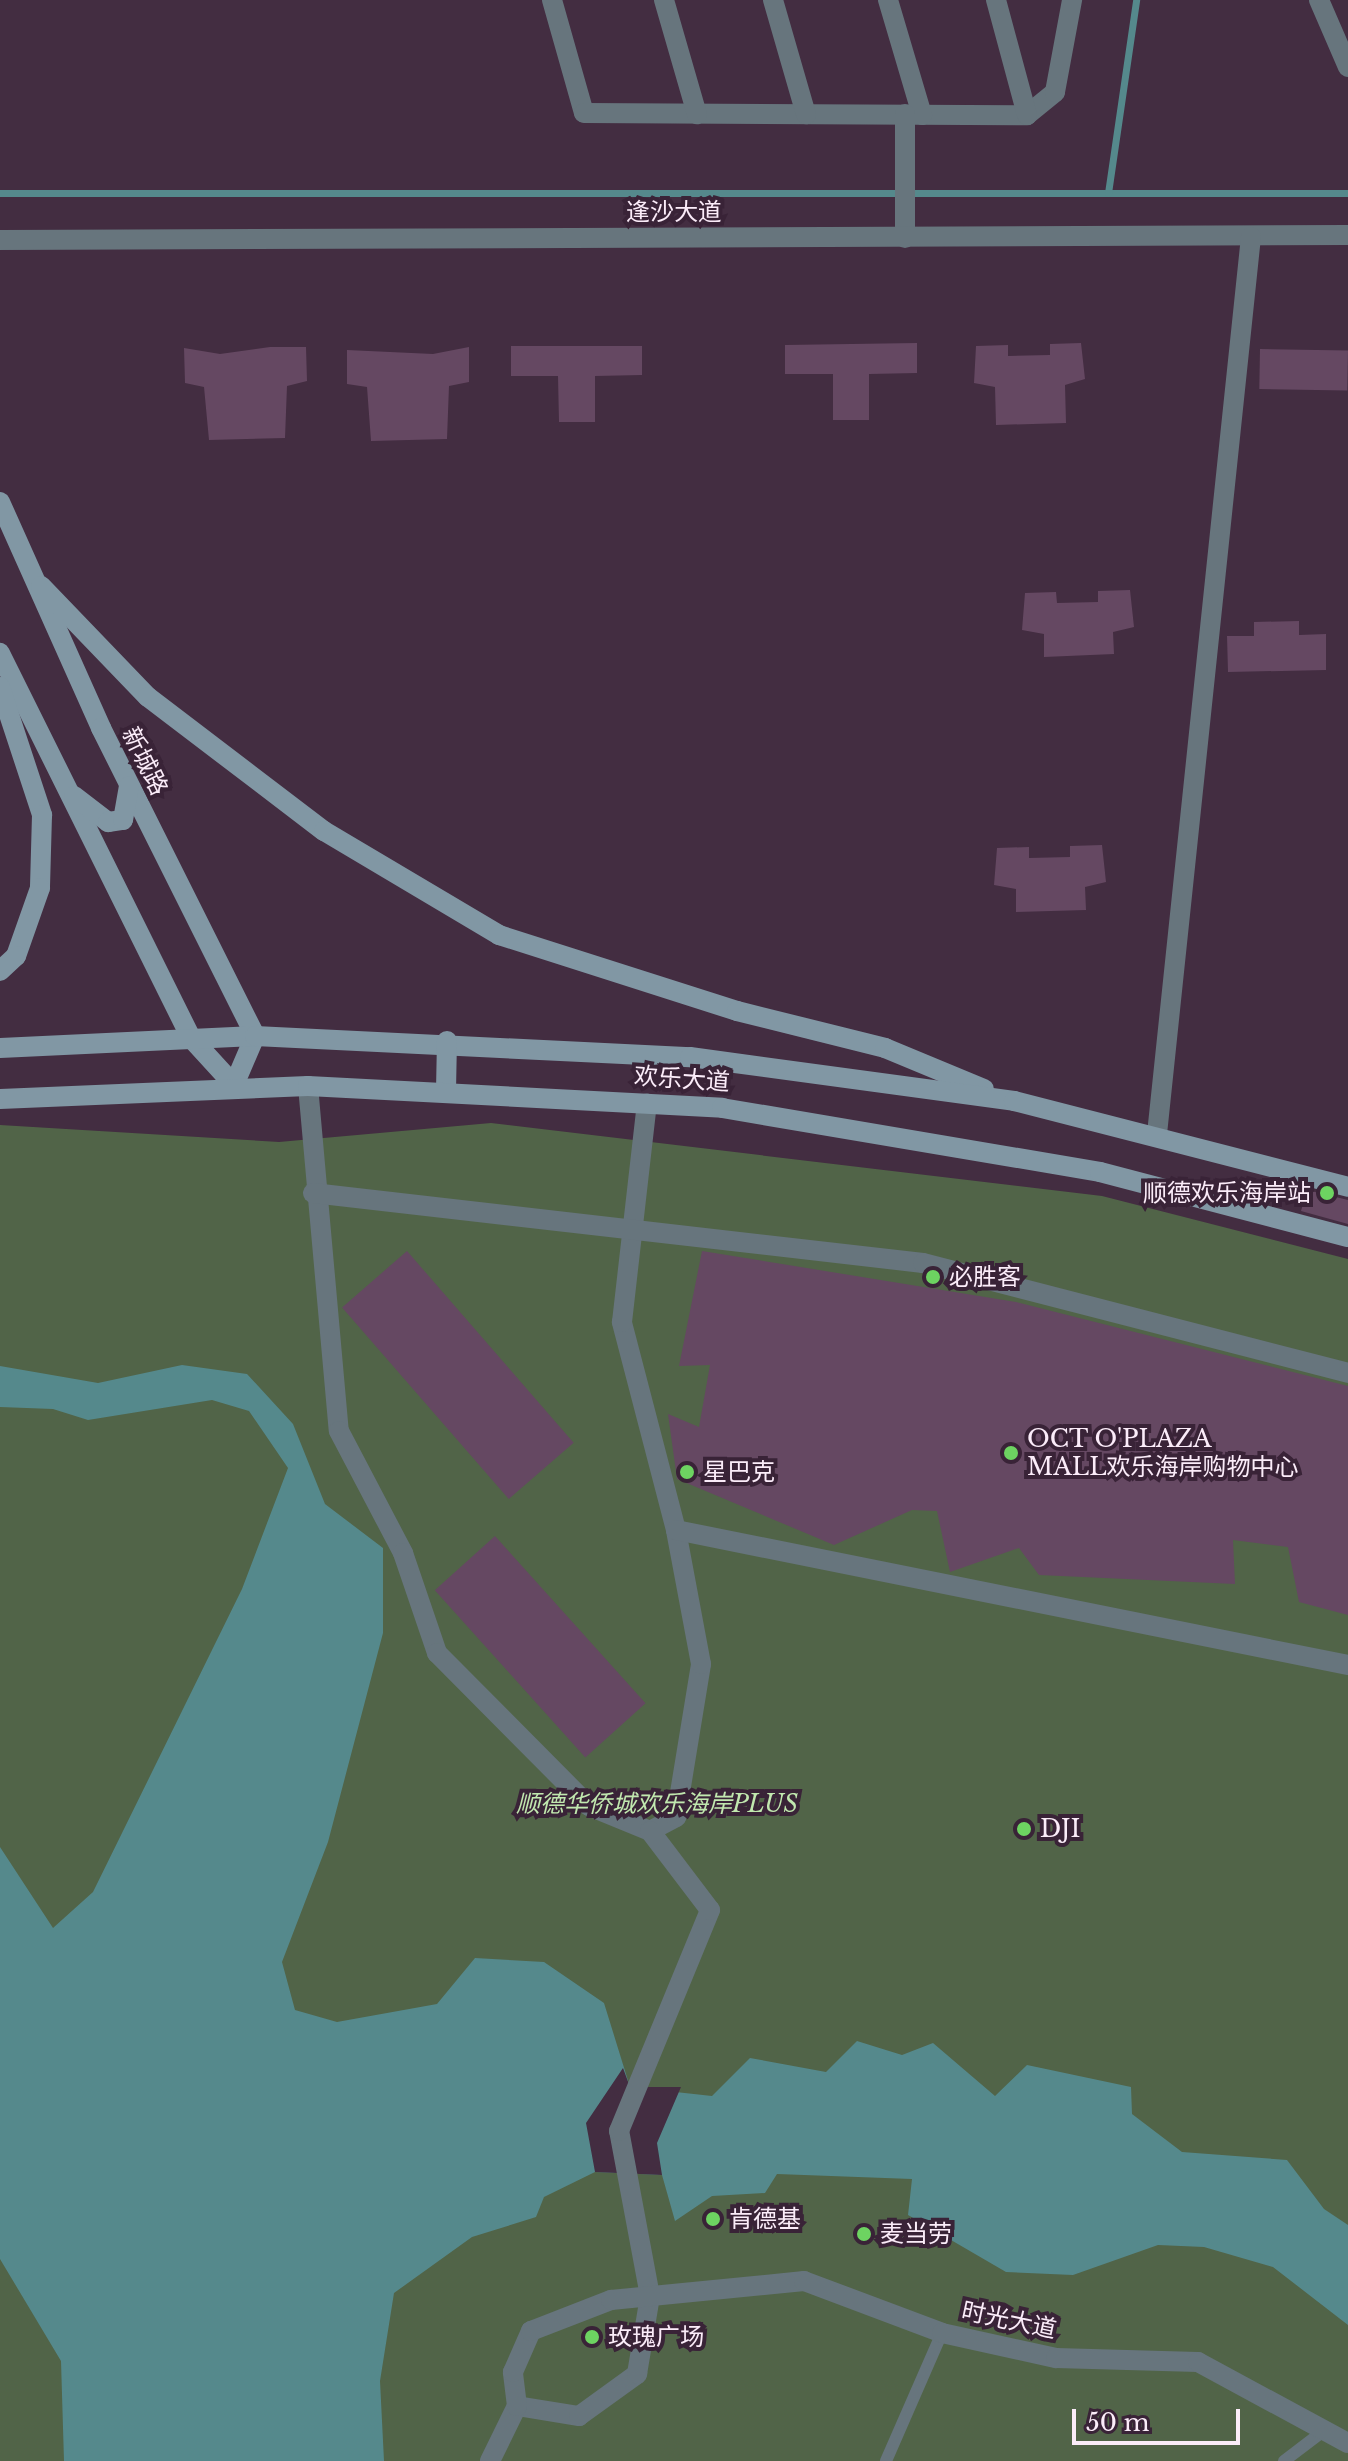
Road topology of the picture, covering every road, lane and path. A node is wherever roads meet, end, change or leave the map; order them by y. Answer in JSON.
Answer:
{"nodes":[{"id":1,"x":552,"y":0,"type":"edge"},
{"id":2,"x":664,"y":0,"type":"edge"},
{"id":3,"x":773,"y":0,"type":"edge"},
{"id":4,"x":888,"y":0,"type":"edge"},
{"id":5,"x":996,"y":0,"type":"edge"},
{"id":6,"x":1072,"y":0,"type":"edge"},
{"id":7,"x":1319,"y":0,"type":"edge"},
{"id":8,"x":1348,"y":67,"type":"edge"},
{"id":9,"x":697,"y":114,"type":"junction"},
{"id":10,"x":806,"y":114,"type":"junction"},
{"id":11,"x":913,"y":114,"type":"junction"},
{"id":12,"x":1027,"y":115,"type":"junction"},
{"id":13,"x":905,"y":229,"type":"junction"},
{"id":14,"x":1348,"y":235,"type":"edge"},
{"id":15,"x":1251,"y":237,"type":"junction"},
{"id":16,"x":0,"y":240,"type":"edge"},
{"id":17,"x":0,"y":502,"type":"edge"},
{"id":18,"x":32,"y":577,"type":"junction"},
{"id":19,"x":0,"y":653,"type":"edge"},
{"id":20,"x":0,"y":687,"type":"edge"},
{"id":21,"x":129,"y":787,"type":"junction"},
{"id":22,"x":67,"y":791,"type":"junction"},
{"id":23,"x":0,"y":971,"type":"edge"},
{"id":24,"x":255,"y":1036,"type":"junction"},
{"id":25,"x":191,"y":1038,"type":"junction"},
{"id":26,"x":447,"y":1041,"type":"junction"},
{"id":27,"x":0,"y":1048,"type":"edge"},
{"id":28,"x":234,"y":1085,"type":"junction"},
{"id":29,"x":308,"y":1086,"type":"junction"},
{"id":30,"x":446,"y":1091,"type":"junction"},
{"id":31,"x":0,"y":1099,"type":"edge"},
{"id":32,"x":1014,"y":1101,"type":"junction"},
{"id":33,"x":647,"y":1103,"type":"junction"},
{"id":34,"x":1157,"y":1134,"type":"junction"},
{"id":35,"x":1348,"y":1187,"type":"edge"},
{"id":36,"x":313,"y":1193,"type":"junction"},
{"id":37,"x":632,"y":1232,"type":"junction"},
{"id":38,"x":1348,"y":1237,"type":"edge"},
{"id":39,"x":1348,"y":1373,"type":"edge"},
{"id":40,"x":676,"y":1530,"type":"junction"},
{"id":41,"x":1348,"y":1665,"type":"edge"},
{"id":42,"x":650,"y":1831,"type":"junction"},
{"id":43,"x":650,"y":2296,"type":"junction"},
{"id":44,"x":942,"y":2333,"type":"junction"},
{"id":45,"x":517,"y":2406,"type":"junction"},
{"id":46,"x":1341,"y":2434,"type":"edge"},
{"id":47,"x":490,"y":2461,"type":"edge"},
{"id":48,"x":886,"y":2461,"type":"edge"},
{"id":49,"x":1284,"y":2461,"type":"edge"}],
"edges":[{"from":1,"to":9,"type":"street"},
{"from":2,"to":9,"type":"street"},
{"from":3,"to":10,"type":"street"},
{"from":4,"to":11,"type":"street"},
{"from":5,"to":12,"type":"street"},
{"from":6,"to":12,"type":"street"},
{"from":7,"to":8,"type":"street"},
{"from":9,"to":10,"type":"street"},
{"from":10,"to":11,"type":"street"},
{"from":11,"to":12,"type":"street"},
{"from":11,"to":13,"type":"street"},
{"from":13,"to":15,"type":"street","name":"逢沙大道"},
{"from":13,"to":16,"type":"street","name":"逢沙大道"},
{"from":14,"to":15,"type":"street","name":"逢沙大道"},
{"from":15,"to":34,"type":"street"},
{"from":17,"to":18,"type":"street","name":"新城路"},
{"from":18,"to":21,"type":"street","name":"新城路"},
{"from":18,"to":32,"type":"street"},
{"from":19,"to":22,"type":"street"},
{"from":20,"to":23,"type":"street"},
{"from":21,"to":22,"type":"street"},
{"from":21,"to":24,"type":"street","name":"新城路"},
{"from":22,"to":25,"type":"street"},
{"from":24,"to":25,"type":"street","name":"欢乐大道"},
{"from":24,"to":26,"type":"street","name":"欢乐大道"},
{"from":24,"to":28,"type":"street"},
{"from":25,"to":27,"type":"street","name":"欢乐大道"},
{"from":25,"to":28,"type":"street"},
{"from":26,"to":30,"type":"street"},
{"from":26,"to":32,"type":"street","name":"欢乐大道"},
{"from":28,"to":29,"type":"street","name":"欢乐大道"},
{"from":28,"to":31,"type":"street","name":"欢乐大道"},
{"from":29,"to":30,"type":"street","name":"欢乐大道"},
{"from":29,"to":36,"type":"street"},
{"from":30,"to":33,"type":"street","name":"欢乐大道"},
{"from":32,"to":34,"type":"street","name":"欢乐大道"},
{"from":33,"to":37,"type":"street"},
{"from":33,"to":38,"type":"street","name":"欢乐大道"},
{"from":34,"to":35,"type":"street","name":"欢乐大道"},
{"from":36,"to":37,"type":"street"},
{"from":36,"to":42,"type":"street"},
{"from":37,"to":39,"type":"street"},
{"from":37,"to":40,"type":"street"},
{"from":40,"to":41,"type":"street"},
{"from":40,"to":42,"type":"street"},
{"from":42,"to":43,"type":"street"},
{"from":43,"to":44,"type":"street","name":"时光大道"},
{"from":43,"to":45,"type":"street","name":"时光大道"},
{"from":43,"to":45,"type":"street"},
{"from":44,"to":46,"type":"street","name":"时光大道"},
{"from":44,"to":48,"type":"lane"},
{"from":45,"to":47,"type":"street"},
{"from":46,"to":49,"type":"lane"}]}
